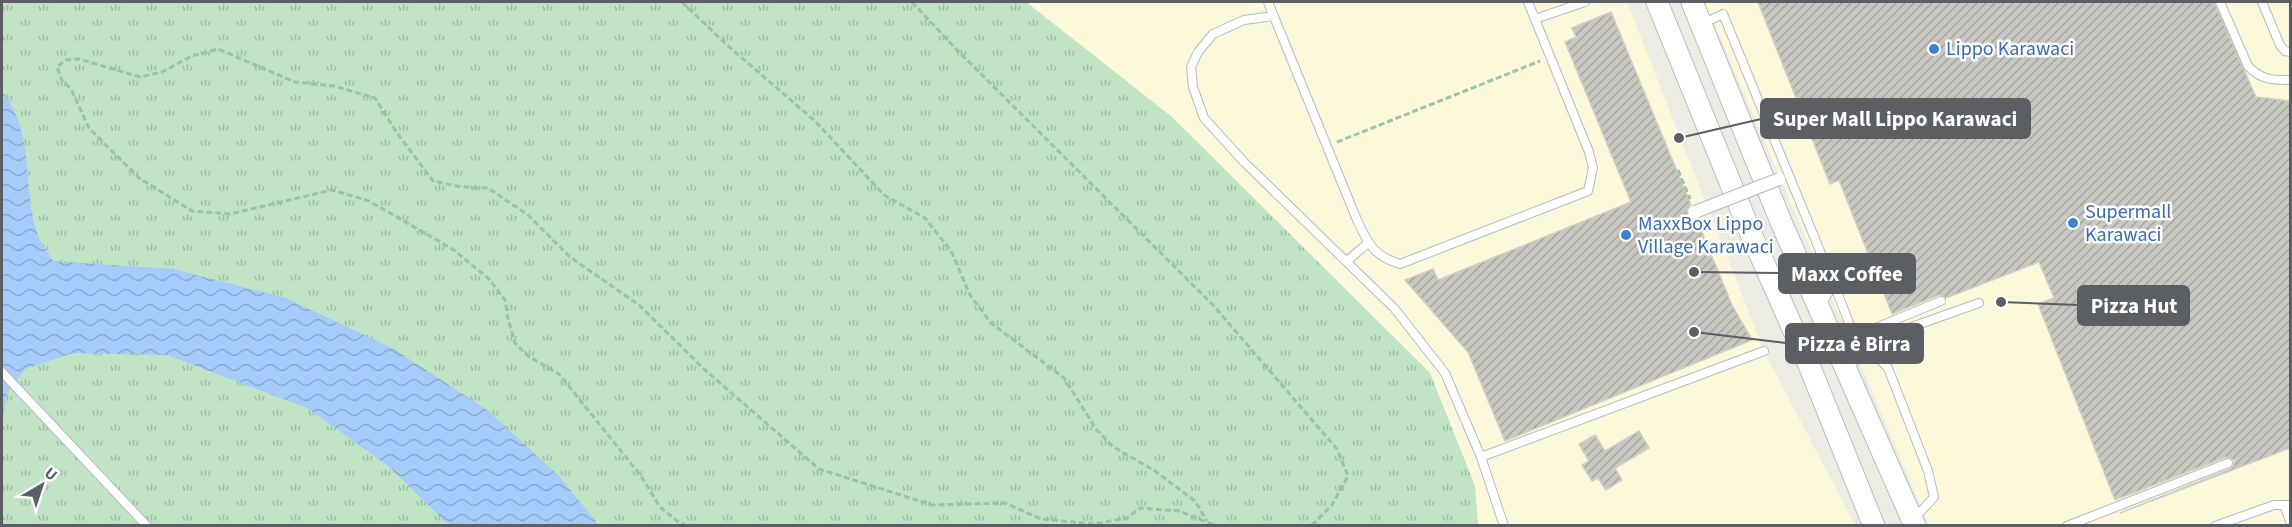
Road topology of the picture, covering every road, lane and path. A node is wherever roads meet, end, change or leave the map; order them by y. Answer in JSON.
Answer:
{"nodes":[{"id":1,"x":682,"y":2,"type":"edge"},
{"id":2,"x":912,"y":2,"type":"edge"},
{"id":3,"x":1268,"y":2,"type":"edge"},
{"id":4,"x":1528,"y":2,"type":"edge"},
{"id":5,"x":1585,"y":2,"type":"edge"},
{"id":6,"x":1657,"y":2,"type":"edge"},
{"id":7,"x":1692,"y":2,"type":"edge"},
{"id":8,"x":1698,"y":2,"type":"edge"},
{"id":9,"x":2220,"y":2,"type":"edge"},
{"id":10,"x":2262,"y":2,"type":"edge"},
{"id":11,"x":1274,"y":16,"type":"junction"},
{"id":12,"x":1535,"y":19,"type":"junction"},
{"id":13,"x":2290,"y":52,"type":"edge"},
{"id":14,"x":1550,"y":57,"type":"junction"},
{"id":15,"x":2290,"y":80,"type":"edge"},
{"id":16,"x":1326,"y":146,"type":"junction"},
{"id":17,"x":1678,"y":170,"type":"dead end"},
{"id":18,"x":1779,"y":179,"type":"dead end"},
{"id":19,"x":1695,"y":212,"type":"joint"},
{"id":20,"x":1781,"y":222,"type":"junction"},
{"id":21,"x":1368,"y":243,"type":"junction"},
{"id":22,"x":1347,"y":261,"type":"junction"},
{"id":23,"x":1831,"y":278,"type":"junction"},
{"id":24,"x":1773,"y":285,"type":"junction"},
{"id":25,"x":1941,"y":301,"type":"dead end"},
{"id":26,"x":1978,"y":303,"type":"dead end"},
{"id":27,"x":1819,"y":307,"type":"junction"},
{"id":28,"x":1764,"y":351,"type":"dead end"},
{"id":29,"x":1848,"y":355,"type":"junction"},
{"id":30,"x":2,"y":372,"type":"edge"},
{"id":31,"x":1481,"y":457,"type":"junction"},
{"id":32,"x":2228,"y":463,"type":"dead end"},
{"id":33,"x":2287,"y":505,"type":"edge"},
{"id":34,"x":2290,"y":521,"type":"edge"},
{"id":35,"x":1208,"y":522,"type":"junction"},
{"id":36,"x":1914,"y":523,"type":"edge"},
{"id":37,"x":147,"y":525,"type":"edge"},
{"id":38,"x":687,"y":525,"type":"edge"},
{"id":39,"x":1216,"y":525,"type":"edge"},
{"id":40,"x":1311,"y":525,"type":"edge"},
{"id":41,"x":1504,"y":525,"type":"edge"},
{"id":42,"x":1874,"y":525,"type":"edge"},
{"id":43,"x":2067,"y":525,"type":"edge"},
{"id":44,"x":2215,"y":525,"type":"edge"}],
"edges":[{"from":1,"to":35,"type":"path"},
{"from":2,"to":40,"type":"path"},
{"from":3,"to":11,"type":"lane"},
{"from":4,"to":12,"type":"lane"},
{"from":5,"to":12,"type":"lane"},
{"from":6,"to":24,"type":"street"},
{"from":7,"to":20,"type":"street"},
{"from":8,"to":23,"type":"lane"},
{"from":9,"to":15,"type":"lane"},
{"from":10,"to":13,"type":"lane"},
{"from":11,"to":16,"type":"lane"},
{"from":11,"to":22,"type":"lane"},
{"from":12,"to":14,"type":"lane"},
{"from":14,"to":16,"type":"path"},
{"from":14,"to":21,"type":"lane"},
{"from":16,"to":21,"type":"lane"},
{"from":17,"to":19,"type":"path"},
{"from":18,"to":19,"type":"street","bridge":true},
{"from":20,"to":24,"type":"street"},
{"from":20,"to":27,"type":"street"},
{"from":21,"to":22,"type":"lane"},
{"from":22,"to":31,"type":"lane"},
{"from":23,"to":27,"type":"lane"},
{"from":23,"to":29,"type":"lane"},
{"from":24,"to":42,"type":"street"},
{"from":25,"to":29,"type":"lane"},
{"from":26,"to":29,"type":"lane"},
{"from":27,"to":29,"type":"street"},
{"from":28,"to":31,"type":"lane"},
{"from":29,"to":36,"type":"street"},
{"from":29,"to":36,"type":"lane"},
{"from":30,"to":37,"type":"lane"},
{"from":31,"to":41,"type":"lane"},
{"from":32,"to":43,"type":"lane"},
{"from":33,"to":34,"type":"lane"},
{"from":33,"to":44,"type":"lane"},
{"from":35,"to":38,"type":"path"},
{"from":35,"to":39,"type":"path"}]}
